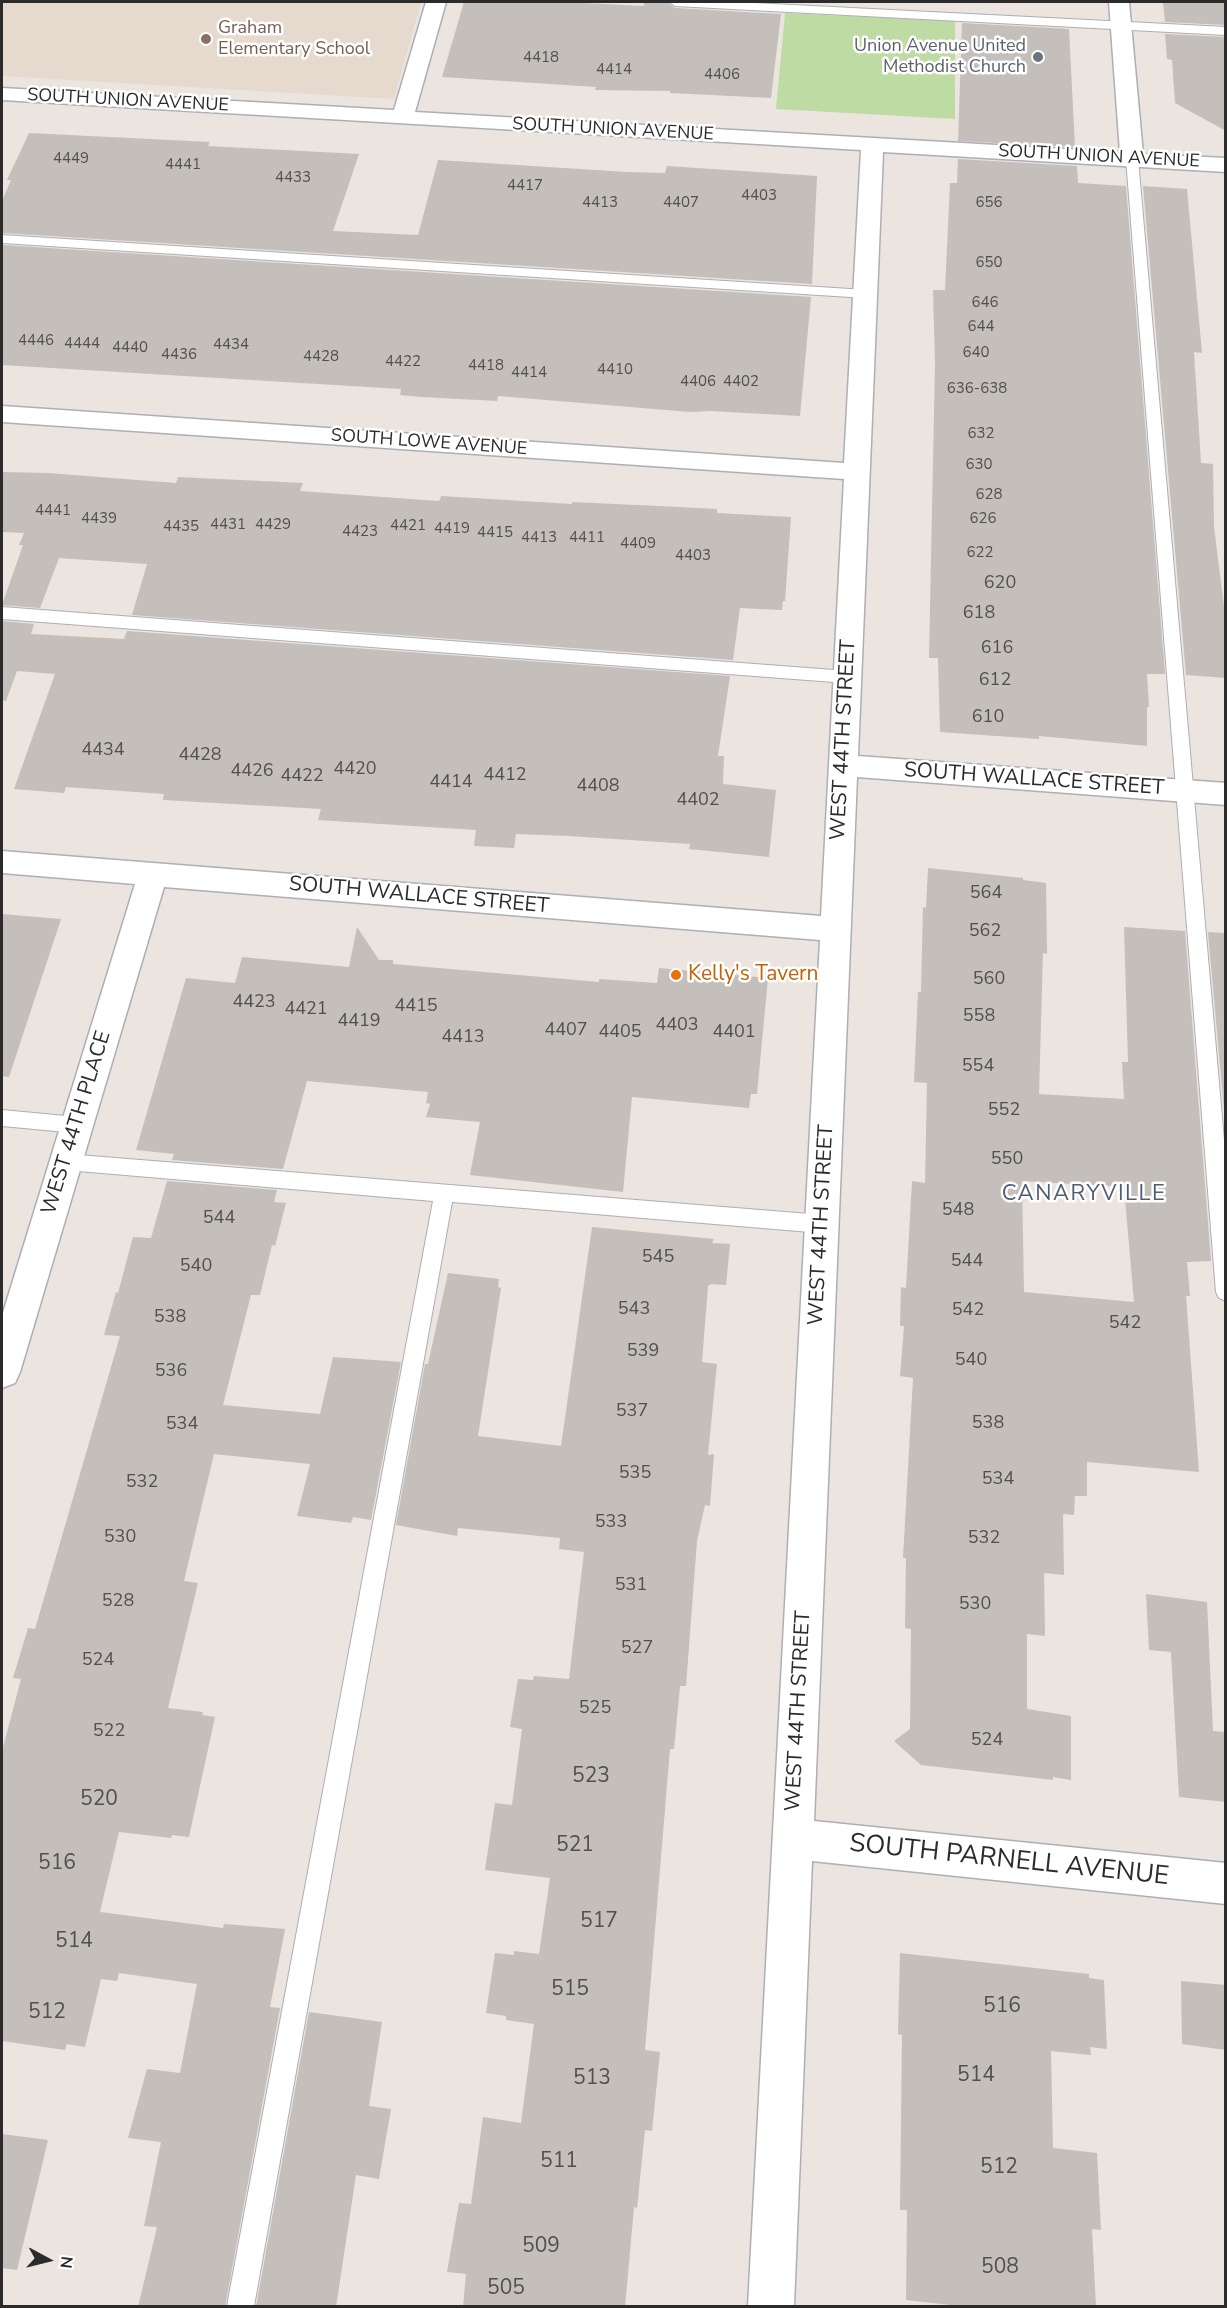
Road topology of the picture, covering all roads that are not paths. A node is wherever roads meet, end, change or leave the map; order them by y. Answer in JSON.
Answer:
{"nodes":[{"id":1,"x":436,"y":2,"type":"edge"},
{"id":2,"x":675,"y":2,"type":"edge"},
{"id":3,"x":1119,"y":2,"type":"edge"},
{"id":4,"x":1121,"y":25,"type":"junction"},
{"id":5,"x":1226,"y":31,"type":"edge"},
{"id":6,"x":2,"y":94,"type":"edge"},
{"id":7,"x":403,"y":117,"type":"junction"},
{"id":8,"x":872,"y":144,"type":"junction"},
{"id":9,"x":1132,"y":159,"type":"junction"},
{"id":10,"x":1226,"y":165,"type":"edge"},
{"id":11,"x":2,"y":239,"type":"edge"},
{"id":12,"x":866,"y":294,"type":"junction"},
{"id":13,"x":2,"y":414,"type":"edge"},
{"id":14,"x":857,"y":472,"type":"junction"},
{"id":15,"x":2,"y":613,"type":"edge"},
{"id":16,"x":847,"y":677,"type":"junction"},
{"id":17,"x":843,"y":765,"type":"junction"},
{"id":18,"x":1186,"y":791,"type":"junction"},
{"id":19,"x":1226,"y":794,"type":"edge"},
{"id":20,"x":2,"y":862,"type":"edge"},
{"id":21,"x":153,"y":874,"type":"junction"},
{"id":22,"x":836,"y":929,"type":"junction"},
{"id":23,"x":2,"y":1118,"type":"edge"},
{"id":24,"x":77,"y":1125,"type":"junction"},
{"id":25,"x":66,"y":1162,"type":"junction"},
{"id":26,"x":444,"y":1193,"type":"junction"},
{"id":27,"x":822,"y":1224,"type":"junction"},
{"id":28,"x":1226,"y":1292,"type":"edge"},
{"id":29,"x":2,"y":1372,"type":"edge"},
{"id":30,"x":792,"y":1839,"type":"junction"},
{"id":31,"x":1226,"y":1884,"type":"edge"},
{"id":32,"x":241,"y":2307,"type":"edge"},
{"id":33,"x":771,"y":2307,"type":"edge"}],
"edges":[{"from":1,"to":7,"type":"street"},
{"from":2,"to":4,"type":"lane"},
{"from":3,"to":4,"type":"street"},
{"from":4,"to":5,"type":"lane"},
{"from":4,"to":9,"type":"street"},
{"from":6,"to":7,"type":"street","name":"SOUTH UNION AVENUE"},
{"from":7,"to":8,"type":"street","name":"SOUTH UNION AVENUE"},
{"from":8,"to":9,"type":"street","name":"SOUTH UNION AVENUE"},
{"from":8,"to":12,"type":"street","name":"WEST 44TH STREET"},
{"from":9,"to":10,"type":"street","name":"SOUTH UNION AVENUE"},
{"from":9,"to":18,"type":"lane"},
{"from":11,"to":12,"type":"lane"},
{"from":12,"to":14,"type":"street","name":"WEST 44TH STREET"},
{"from":13,"to":14,"type":"street","name":"SOUTH LOWE AVENUE"},
{"from":14,"to":16,"type":"street","name":"WEST 44TH STREET"},
{"from":15,"to":16,"type":"lane"},
{"from":16,"to":17,"type":"street","name":"WEST 44TH STREET"},
{"from":17,"to":18,"type":"street","name":"SOUTH WALLACE STREET"},
{"from":17,"to":22,"type":"street","name":"WEST 44TH STREET"},
{"from":18,"to":19,"type":"street","name":"SOUTH WALLACE STREET"},
{"from":18,"to":28,"type":"lane"},
{"from":20,"to":21,"type":"street","name":"SOUTH WALLACE STREET"},
{"from":21,"to":22,"type":"street","name":"SOUTH WALLACE STREET"},
{"from":21,"to":24,"type":"street","name":"WEST 44TH PLACE"},
{"from":22,"to":27,"type":"street","name":"WEST 44TH STREET"},
{"from":23,"to":24,"type":"lane"},
{"from":24,"to":25,"type":"street","name":"WEST 44TH PLACE"},
{"from":25,"to":26,"type":"lane"},
{"from":25,"to":29,"type":"street","name":"WEST 44TH PLACE"},
{"from":26,"to":27,"type":"lane"},
{"from":26,"to":32,"type":"lane"},
{"from":27,"to":30,"type":"street","name":"WEST 44TH STREET"},
{"from":30,"to":31,"type":"street","name":"SOUTH PARNELL AVENUE"},
{"from":30,"to":33,"type":"street","name":"WEST 44TH STREET"}]}
